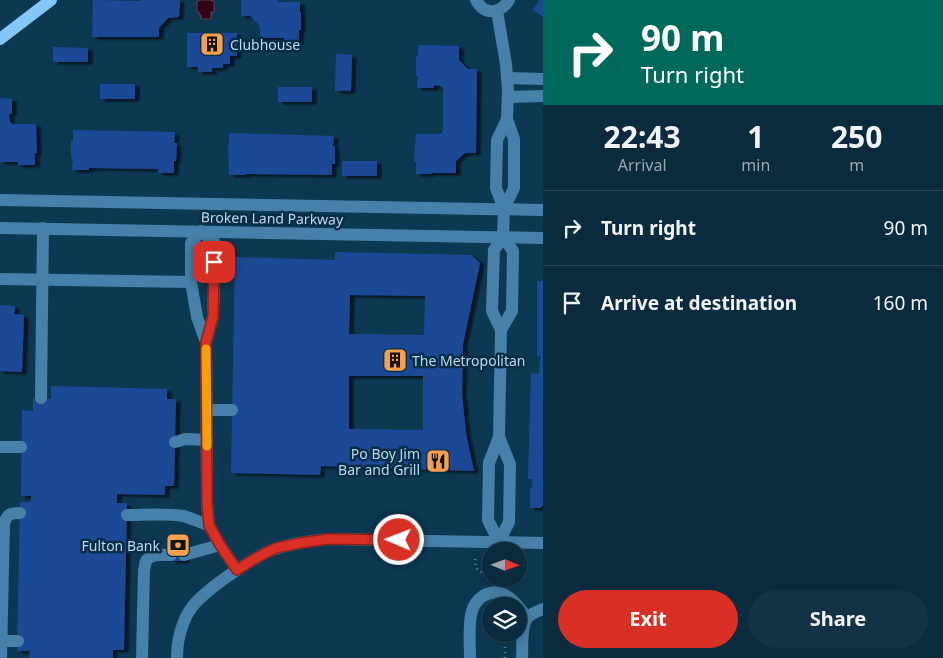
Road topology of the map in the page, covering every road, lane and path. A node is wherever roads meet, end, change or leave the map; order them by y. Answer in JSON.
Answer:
{"nodes":[{"id":1,"x":51,"y":0,"type":"edge"},
{"id":2,"x":476,"y":0,"type":"edge"},
{"id":3,"x":509,"y":0,"type":"edge"},
{"id":4,"x":497,"y":11,"type":"junction"},
{"id":5,"x":0,"y":39,"type":"edge"},
{"id":6,"x":543,"y":79,"type":"edge"},
{"id":7,"x":507,"y":88,"type":"junction"},
{"id":8,"x":543,"y":89,"type":"edge"},
{"id":9,"x":543,"y":96,"type":"edge"},
{"id":10,"x":0,"y":200,"type":"edge"},
{"id":11,"x":504,"y":209,"type":"junction"},
{"id":12,"x":543,"y":210,"type":"edge"},
{"id":13,"x":0,"y":228,"type":"edge"},
{"id":14,"x":43,"y":228,"type":"junction"},
{"id":15,"x":202,"y":231,"type":"junction"},
{"id":16,"x":503,"y":237,"type":"junction"},
{"id":17,"x":543,"y":238,"type":"edge"},
{"id":18,"x":0,"y":279,"type":"edge"},
{"id":19,"x":42,"y":280,"type":"junction"},
{"id":20,"x":190,"y":282,"type":"junction"},
{"id":21,"x":501,"y":330,"type":"junction"},
{"id":22,"x":206,"y":342,"type":"junction"},
{"id":23,"x":41,"y":398,"type":"dead end"},
{"id":24,"x":207,"y":410,"type":"junction"},
{"id":25,"x":232,"y":410,"type":"dead end"},
{"id":26,"x":499,"y":437,"type":"junction"},
{"id":27,"x":207,"y":440,"type":"junction"},
{"id":28,"x":175,"y":442,"type":"dead end"},
{"id":29,"x":0,"y":447,"type":"edge"},
{"id":30,"x":21,"y":447,"type":"dead end"},
{"id":31,"x":20,"y":513,"type":"dead end"},
{"id":32,"x":127,"y":516,"type":"dead end"},
{"id":33,"x":209,"y":525,"type":"junction"},
{"id":34,"x":499,"y":542,"type":"junction"},
{"id":35,"x":528,"y":543,"type":"edge"},
{"id":36,"x":543,"y":543,"type":"edge"},
{"id":37,"x":220,"y":545,"type":"junction"},
{"id":38,"x":2,"y":549,"type":"edge"},
{"id":39,"x":475,"y":558,"type":"dead end"},
{"id":40,"x":237,"y":570,"type":"junction"},
{"id":41,"x":482,"y":572,"type":"edge"},
{"id":42,"x":543,"y":609,"type":"edge"},
{"id":43,"x":528,"y":618,"type":"junction"},
{"id":44,"x":1,"y":641,"type":"edge"},
{"id":45,"x":18,"y":641,"type":"dead end"},
{"id":46,"x":505,"y":642,"type":"edge"},
{"id":47,"x":0,"y":658,"type":"edge"},
{"id":48,"x":142,"y":658,"type":"edge"},
{"id":49,"x":177,"y":658,"type":"edge"},
{"id":50,"x":470,"y":658,"type":"edge"},
{"id":51,"x":505,"y":658,"type":"edge"},
{"id":52,"x":522,"y":658,"type":"edge"}],
"edges":[{"from":1,"to":5,"type":"main road"},
{"from":2,"to":4,"type":"street"},
{"from":3,"to":4,"type":"street"},
{"from":4,"to":7,"type":"street"},
{"from":6,"to":7,"type":"street"},
{"from":7,"to":8,"type":"street"},
{"from":7,"to":9,"type":"street"},
{"from":7,"to":11,"type":"street"},
{"from":10,"to":11,"type":"street","name":"Broken Land Parkway"},
{"from":11,"to":12,"type":"street","name":"Broken Land Parkway"},
{"from":11,"to":16,"type":"street"},
{"from":13,"to":14,"type":"street","name":"Broken Land Parkway"},
{"from":14,"to":15,"type":"street","name":"Broken Land Parkway"},
{"from":14,"to":19,"type":"street"},
{"from":15,"to":16,"type":"street","name":"Broken Land Parkway"},
{"from":15,"to":20,"type":"street"},
{"from":15,"to":22,"type":"street"},
{"from":16,"to":17,"type":"street","name":"Broken Land Parkway"},
{"from":16,"to":21,"type":"street"},
{"from":16,"to":21,"type":"street"},
{"from":18,"to":19,"type":"street"},
{"from":19,"to":20,"type":"street"},
{"from":19,"to":23,"type":"street"},
{"from":20,"to":22,"type":"street"},
{"from":21,"to":26,"type":"street"},
{"from":22,"to":24,"type":"street"},
{"from":24,"to":25,"type":"street"},
{"from":24,"to":27,"type":"street"},
{"from":26,"to":34,"type":"street"},
{"from":26,"to":34,"type":"street"},
{"from":27,"to":28,"type":"street"},
{"from":27,"to":33,"type":"street"},
{"from":29,"to":30,"type":"street"},
{"from":31,"to":38,"type":"street"},
{"from":32,"to":33,"type":"street"},
{"from":33,"to":37,"type":"street"},
{"from":34,"to":40,"type":"street"},
{"from":35,"to":36,"type":"street"},
{"from":37,"to":40,"type":"street"},
{"from":37,"to":48,"type":"street"},
{"from":38,"to":44,"type":"street"},
{"from":39,"to":41,"type":"path"},
{"from":40,"to":49,"type":"street"},
{"from":42,"to":43,"type":"street"},
{"from":43,"to":50,"type":"street"},
{"from":43,"to":52,"type":"street"},
{"from":44,"to":45,"type":"street"},
{"from":44,"to":47,"type":"street"},
{"from":46,"to":51,"type":"path"}]}
